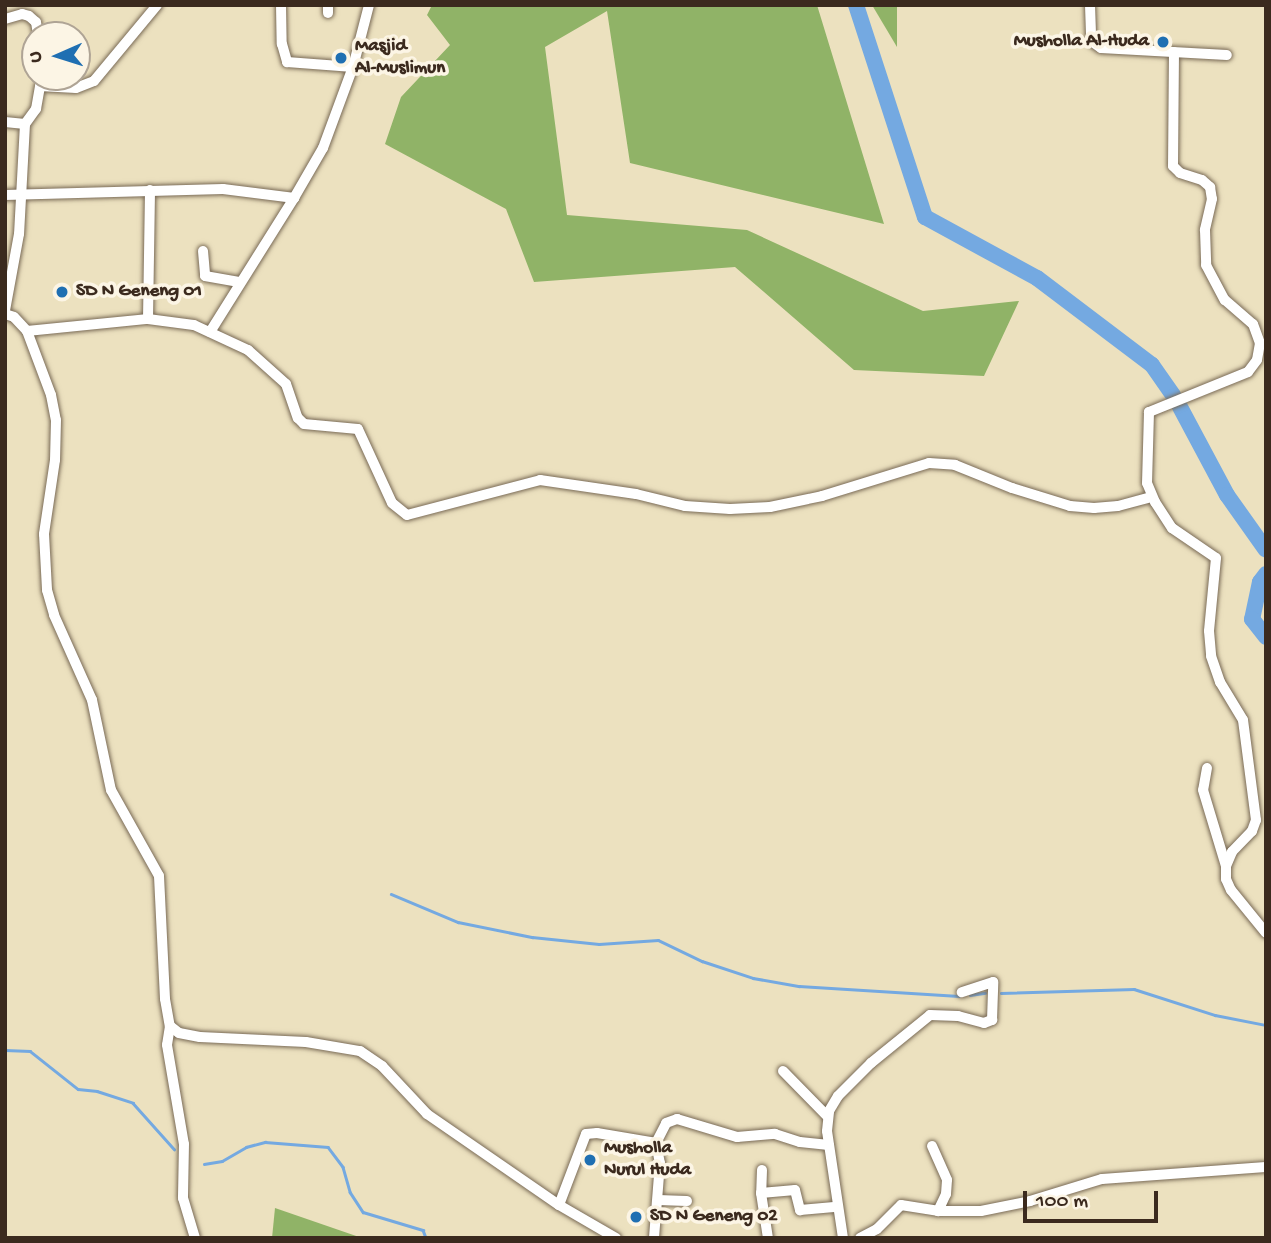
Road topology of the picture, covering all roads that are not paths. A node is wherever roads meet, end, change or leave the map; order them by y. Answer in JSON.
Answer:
{"nodes":[{"id":1,"x":157,"y":5,"type":"edge"},
{"id":2,"x":281,"y":5,"type":"edge"},
{"id":3,"x":369,"y":5,"type":"edge"},
{"id":4,"x":1090,"y":5,"type":"edge"},
{"id":5,"x":5,"y":19,"type":"edge"},
{"id":6,"x":35,"y":21,"type":"edge"},
{"id":7,"x":1174,"y":52,"type":"junction"},
{"id":8,"x":1227,"y":55,"type":"dead end"},
{"id":9,"x":353,"y":67,"type":"junction"},
{"id":10,"x":91,"y":82,"type":"edge"},
{"id":11,"x":39,"y":91,"type":"edge"},
{"id":12,"x":5,"y":122,"type":"edge"},
{"id":13,"x":25,"y":124,"type":"junction"},
{"id":14,"x":150,"y":190,"type":"junction"},
{"id":15,"x":5,"y":195,"type":"edge"},
{"id":16,"x":23,"y":196,"type":"junction"},
{"id":17,"x":294,"y":198,"type":"junction"},
{"id":18,"x":203,"y":251,"type":"dead end"},
{"id":19,"x":240,"y":282,"type":"junction"},
{"id":20,"x":5,"y":312,"type":"edge"},
{"id":21,"x":148,"y":318,"type":"junction"},
{"id":22,"x":27,"y":331,"type":"junction"},
{"id":23,"x":210,"y":332,"type":"junction"},
{"id":24,"x":1152,"y":497,"type":"junction"},
{"id":25,"x":1207,"y":768,"type":"dead end"},
{"id":26,"x":1226,"y":866,"type":"junction"},
{"id":27,"x":1266,"y":933,"type":"edge"},
{"id":28,"x":962,"y":992,"type":"dead end"},
{"id":29,"x":170,"y":1026,"type":"junction"},
{"id":30,"x":782,"y":1071,"type":"dead end"},
{"id":31,"x":827,"y":1116,"type":"junction"},
{"id":32,"x":656,"y":1143,"type":"junction"},
{"id":33,"x":829,"y":1144,"type":"junction"},
{"id":34,"x":932,"y":1146,"type":"dead end"},
{"id":35,"x":1266,"y":1167,"type":"edge"},
{"id":36,"x":762,"y":1170,"type":"dead end"},
{"id":37,"x":761,"y":1193,"type":"junction"},
{"id":38,"x":658,"y":1200,"type":"junction"},
{"id":39,"x":687,"y":1201,"type":"dead end"},
{"id":40,"x":559,"y":1205,"type":"junction"},
{"id":41,"x":837,"y":1207,"type":"junction"},
{"id":42,"x":938,"y":1211,"type":"junction"},
{"id":43,"x":195,"y":1238,"type":"edge"},
{"id":44,"x":616,"y":1238,"type":"edge"},
{"id":45,"x":654,"y":1238,"type":"edge"},
{"id":46,"x":768,"y":1238,"type":"edge"},
{"id":47,"x":843,"y":1238,"type":"edge"},
{"id":48,"x":860,"y":1238,"type":"edge"}],
"edges":[{"from":1,"to":10,"type":"street"},
{"from":2,"to":9,"type":"street"},
{"from":3,"to":9,"type":"street"},
{"from":4,"to":7,"type":"street"},
{"from":5,"to":6,"type":"street"},
{"from":7,"to":8,"type":"street"},
{"from":7,"to":24,"type":"street"},
{"from":9,"to":17,"type":"street"},
{"from":11,"to":13,"type":"street"},
{"from":12,"to":13,"type":"street"},
{"from":13,"to":16,"type":"street"},
{"from":14,"to":16,"type":"street"},
{"from":14,"to":17,"type":"street"},
{"from":14,"to":21,"type":"street"},
{"from":15,"to":16,"type":"street"},
{"from":16,"to":20,"type":"street"},
{"from":17,"to":19,"type":"street"},
{"from":18,"to":19,"type":"street"},
{"from":19,"to":23,"type":"street"},
{"from":20,"to":22,"type":"street"},
{"from":21,"to":22,"type":"street"},
{"from":21,"to":23,"type":"street"},
{"from":22,"to":29,"type":"street"},
{"from":23,"to":24,"type":"street"},
{"from":24,"to":26,"type":"street"},
{"from":25,"to":26,"type":"street"},
{"from":26,"to":27,"type":"street"},
{"from":28,"to":31,"type":"street"},
{"from":29,"to":40,"type":"street"},
{"from":29,"to":43,"type":"street"},
{"from":30,"to":31,"type":"street"},
{"from":31,"to":33,"type":"street"},
{"from":32,"to":33,"type":"street"},
{"from":32,"to":38,"type":"street"},
{"from":32,"to":40,"type":"street"},
{"from":33,"to":41,"type":"street"},
{"from":34,"to":42,"type":"street"},
{"from":35,"to":42,"type":"street"},
{"from":36,"to":37,"type":"street"},
{"from":37,"to":41,"type":"street"},
{"from":37,"to":46,"type":"street"},
{"from":38,"to":39,"type":"street"},
{"from":38,"to":45,"type":"street"},
{"from":40,"to":44,"type":"street"},
{"from":41,"to":47,"type":"street"},
{"from":42,"to":48,"type":"street"}]}
